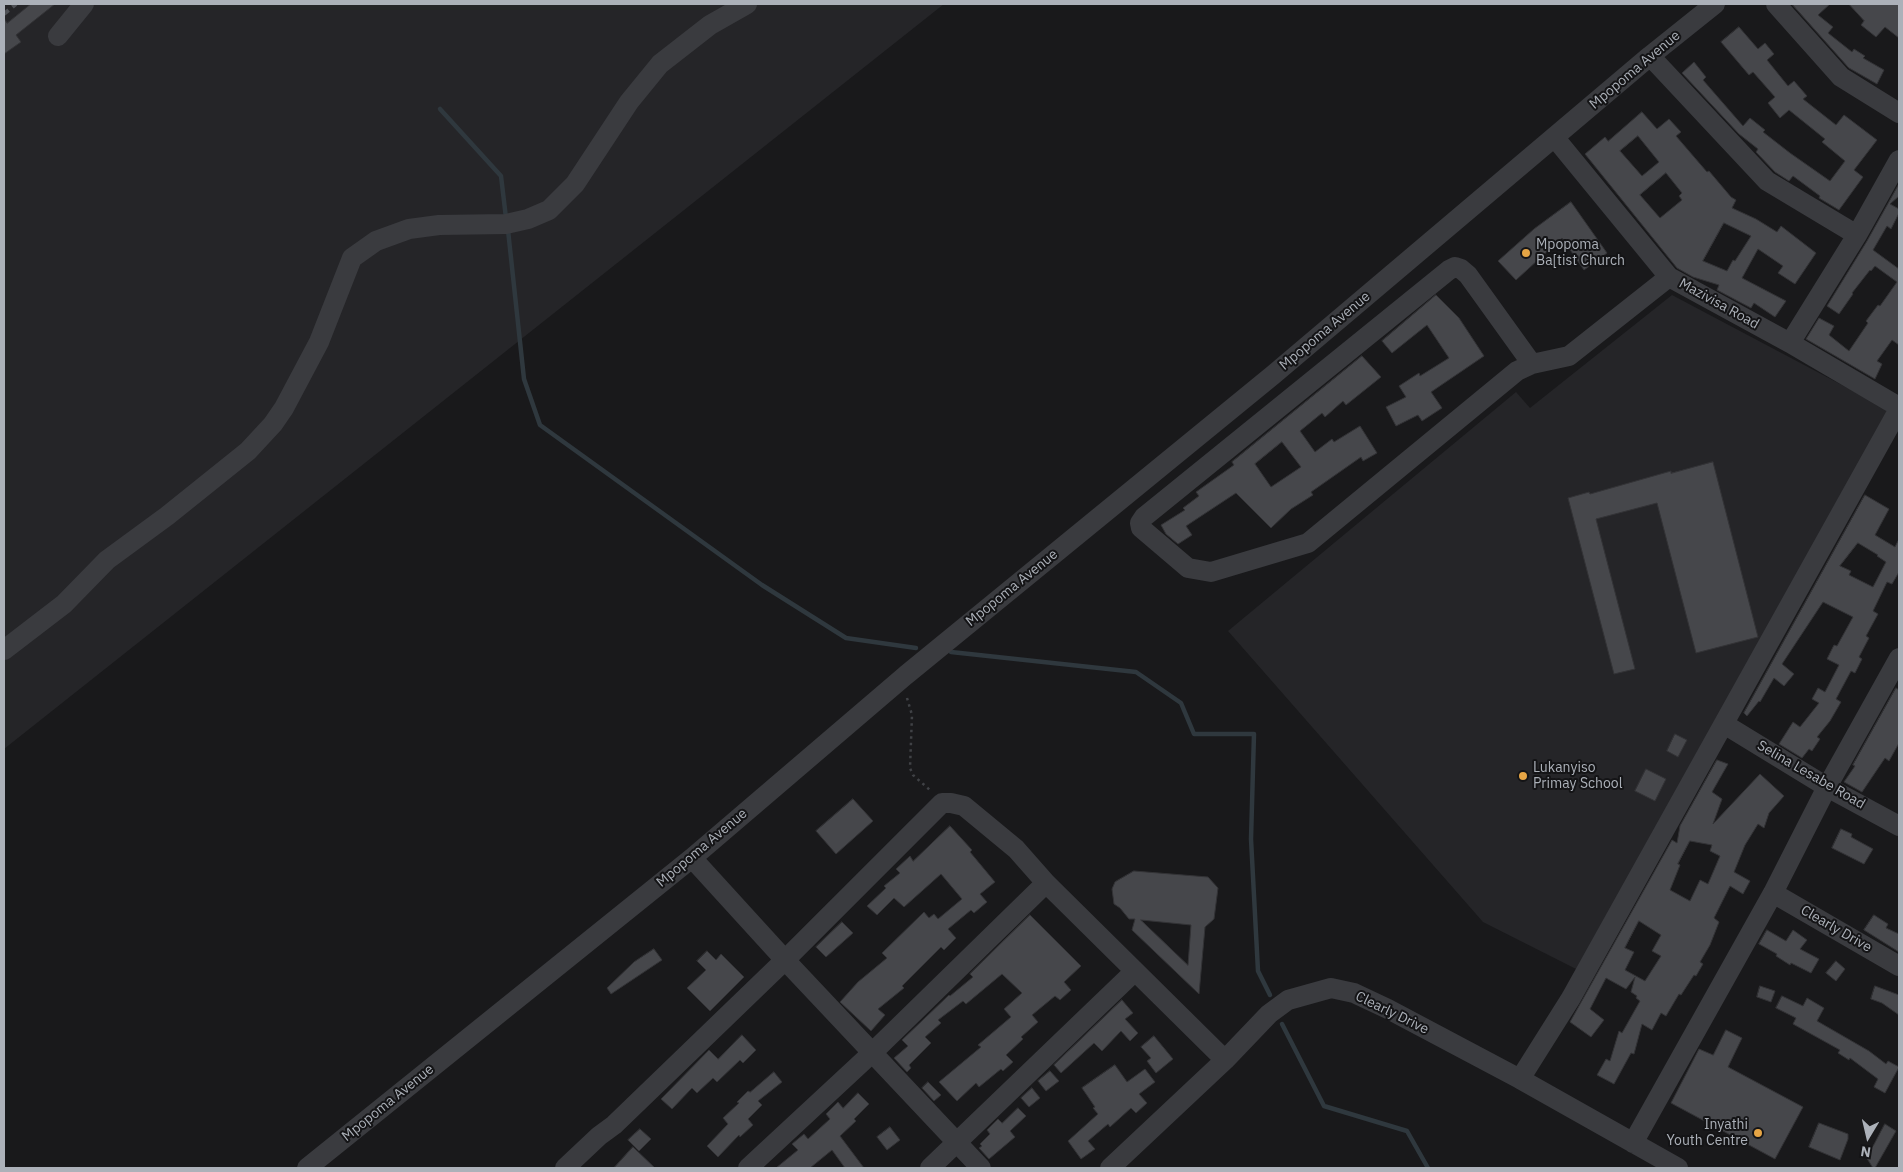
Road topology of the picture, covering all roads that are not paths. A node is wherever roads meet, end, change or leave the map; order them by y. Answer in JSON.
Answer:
{"nodes":[{"id":1,"x":84,"y":4,"type":"edge"},
{"id":2,"x":747,"y":4,"type":"edge"},
{"id":3,"x":1714,"y":4,"type":"edge"},
{"id":4,"x":1776,"y":4,"type":"edge"},
{"id":5,"x":58,"y":36,"type":"dead end"},
{"id":6,"x":1650,"y":56,"type":"junction"},
{"id":7,"x":1899,"y":113,"type":"edge"},
{"id":8,"x":1555,"y":138,"type":"junction"},
{"id":9,"x":1899,"y":160,"type":"edge"},
{"id":10,"x":1857,"y":235,"type":"junction"},
{"id":11,"x":1669,"y":277,"type":"junction"},
{"id":12,"x":1790,"y":343,"type":"junction"},
{"id":13,"x":1532,"y":364,"type":"junction"},
{"id":14,"x":1899,"y":408,"type":"edge"},
{"id":15,"x":4,"y":650,"type":"edge"},
{"id":16,"x":1899,"y":658,"type":"edge"},
{"id":17,"x":1724,"y":724,"type":"junction"},
{"id":18,"x":1828,"y":787,"type":"junction"},
{"id":19,"x":1899,"y":826,"type":"edge"},
{"id":20,"x":692,"y":858,"type":"junction"},
{"id":21,"x":1046,"y":884,"type":"junction"},
{"id":22,"x":1773,"y":893,"type":"junction"},
{"id":23,"x":785,"y":960,"type":"junction"},
{"id":24,"x":1899,"y":966,"type":"edge"},
{"id":25,"x":1135,"y":971,"type":"junction"},
{"id":26,"x":873,"y":1052,"type":"junction"},
{"id":27,"x":1225,"y":1060,"type":"junction"},
{"id":28,"x":1520,"y":1079,"type":"junction"},
{"id":29,"x":1633,"y":1142,"type":"junction"},
{"id":30,"x":957,"y":1143,"type":"junction"},
{"id":31,"x":307,"y":1168,"type":"edge"},
{"id":32,"x":565,"y":1168,"type":"edge"},
{"id":33,"x":748,"y":1168,"type":"edge"},
{"id":34,"x":930,"y":1168,"type":"edge"},
{"id":35,"x":981,"y":1168,"type":"edge"},
{"id":36,"x":1110,"y":1168,"type":"edge"},
{"id":37,"x":1678,"y":1168,"type":"edge"}],
"edges":[{"from":1,"to":5,"type":"street"},
{"from":2,"to":15,"type":"street"},
{"from":3,"to":6,"type":"street","name":"Mpopoma Avenue"},
{"from":4,"to":7,"type":"street"},
{"from":6,"to":8,"type":"street","name":"Mpopoma Avenue"},
{"from":6,"to":10,"type":"street"},
{"from":8,"to":11,"type":"street","name":"Mazivisa Road"},
{"from":8,"to":20,"type":"street","name":"Mpopoma Avenue"},
{"from":9,"to":10,"type":"street"},
{"from":10,"to":12,"type":"street"},
{"from":11,"to":12,"type":"street","name":"Mazivisa Road"},
{"from":11,"to":13,"type":"street"},
{"from":12,"to":14,"type":"street","name":"Mazivisa Road"},
{"from":13,"to":13,"type":"street"},
{"from":14,"to":17,"type":"street"},
{"from":16,"to":18,"type":"street"},
{"from":17,"to":18,"type":"street","name":"Selina Lesabe Road"},
{"from":17,"to":28,"type":"street"},
{"from":18,"to":19,"type":"street","name":"Selina Lesabe Road"},
{"from":18,"to":22,"type":"street"},
{"from":20,"to":23,"type":"street"},
{"from":20,"to":31,"type":"street","name":"Mpopoma Avenue"},
{"from":21,"to":23,"type":"street"},
{"from":21,"to":25,"type":"street"},
{"from":21,"to":26,"type":"street"},
{"from":22,"to":24,"type":"street","name":"Clearly Drive"},
{"from":22,"to":29,"type":"street"},
{"from":23,"to":26,"type":"street"},
{"from":23,"to":32,"type":"street"},
{"from":25,"to":27,"type":"street"},
{"from":25,"to":30,"type":"street"},
{"from":26,"to":30,"type":"street"},
{"from":26,"to":33,"type":"street"},
{"from":27,"to":28,"type":"street","name":"Clearly Drive"},
{"from":27,"to":36,"type":"street","name":"Clearly Drive"},
{"from":28,"to":29,"type":"street","name":"Clearly Drive"},
{"from":29,"to":37,"type":"street","name":"Clearly Drive"},
{"from":30,"to":34,"type":"street"},
{"from":30,"to":35,"type":"street"}]}
